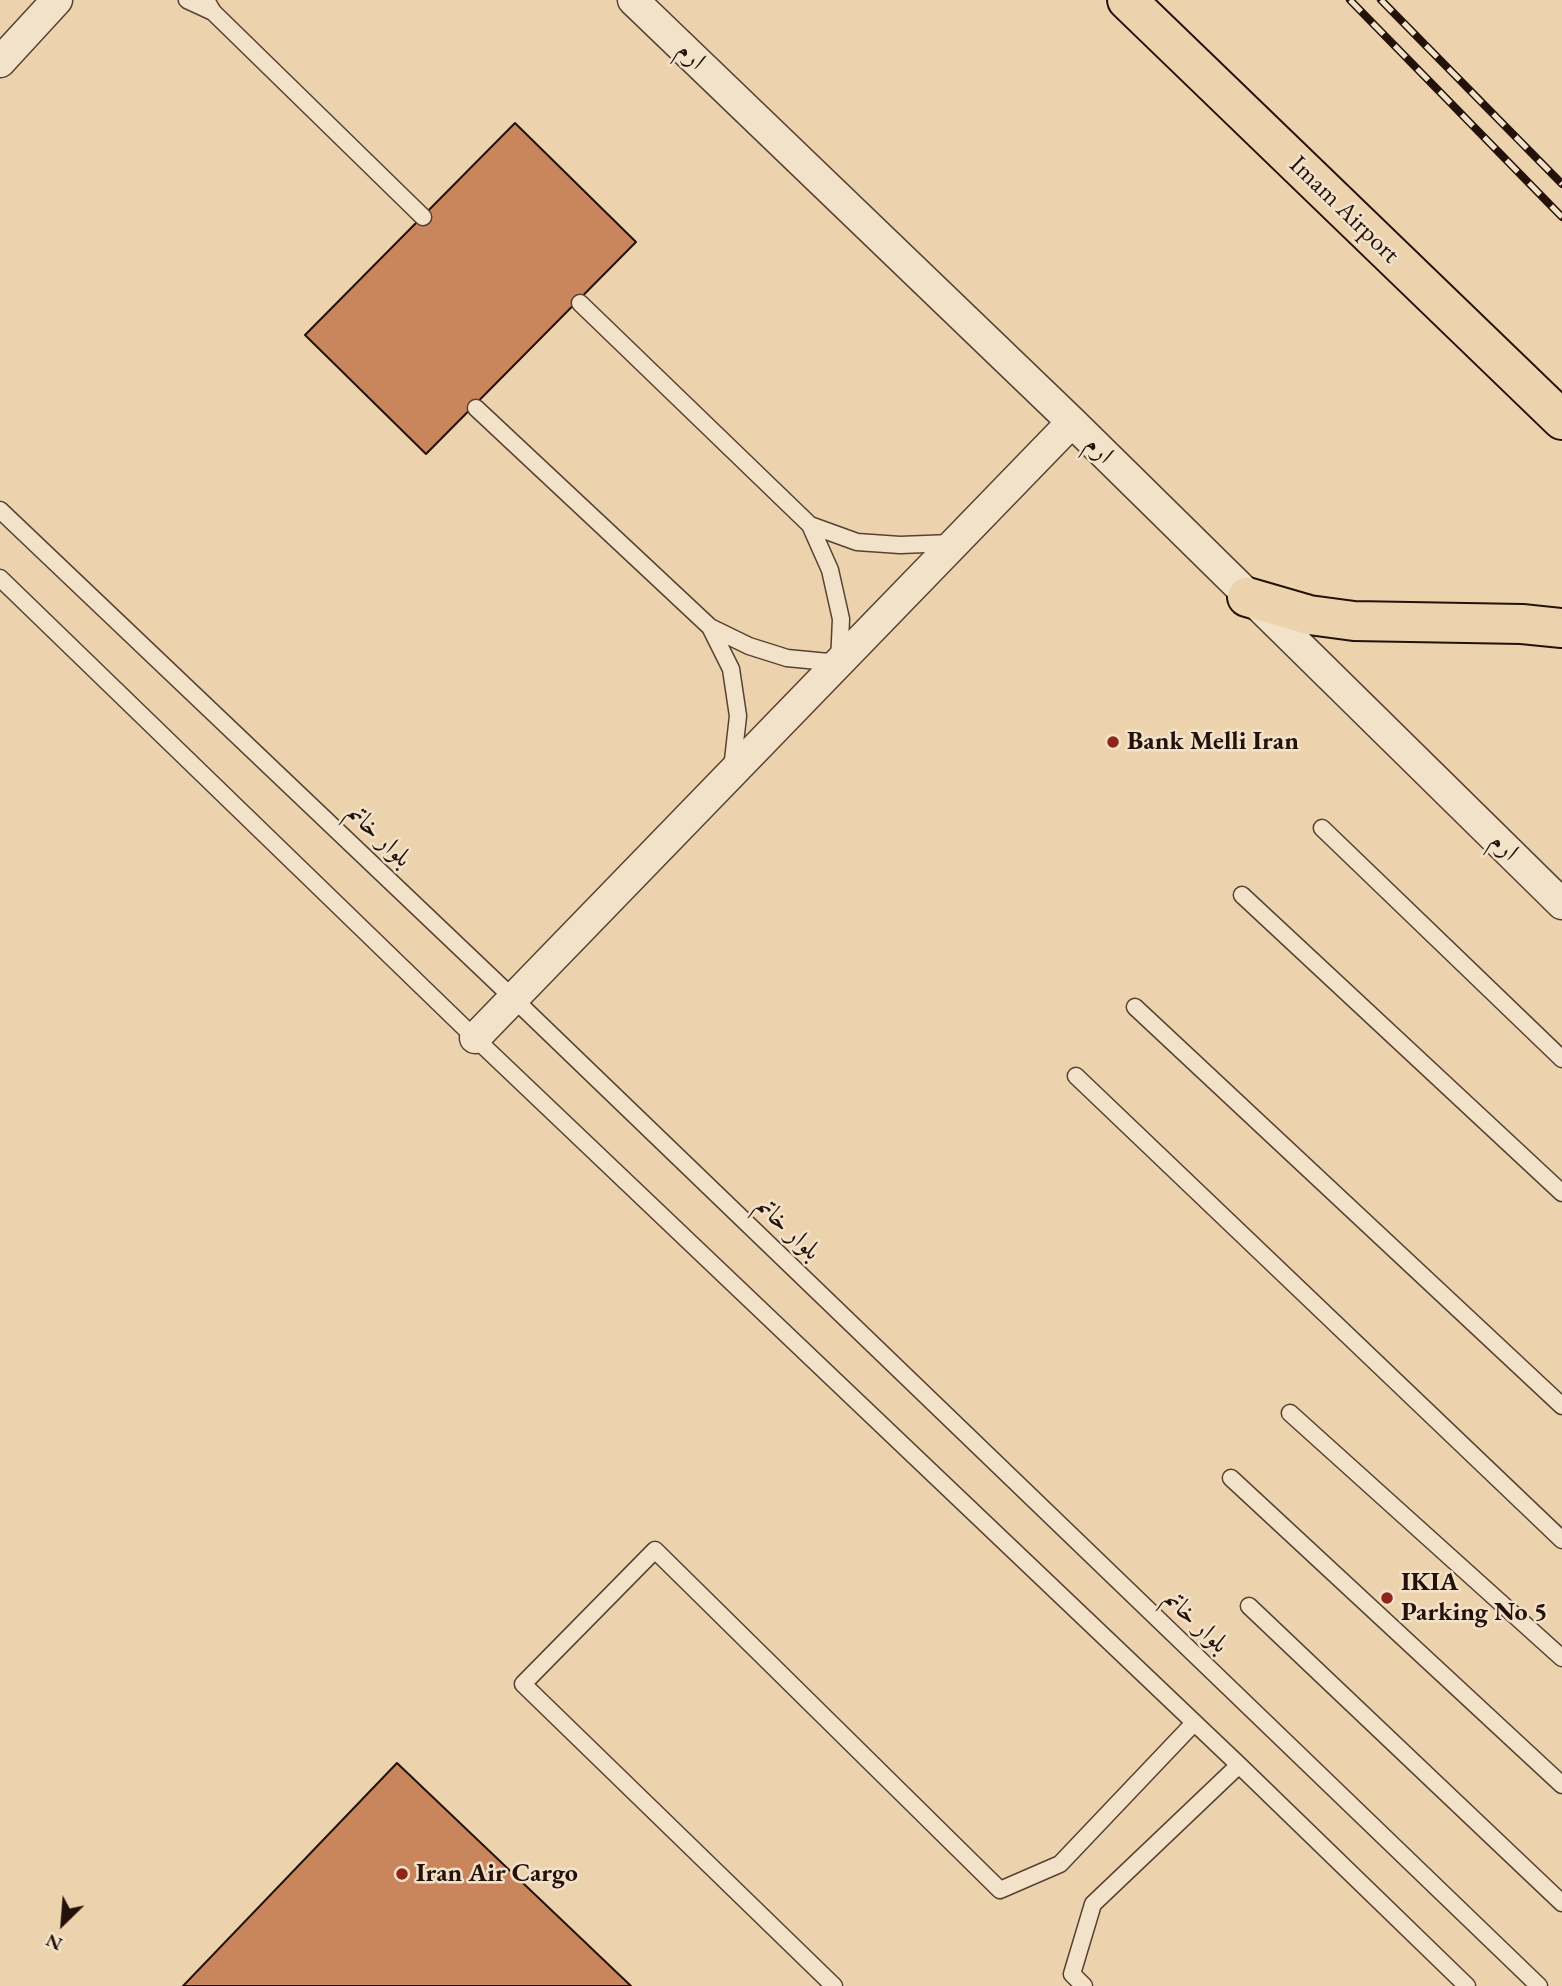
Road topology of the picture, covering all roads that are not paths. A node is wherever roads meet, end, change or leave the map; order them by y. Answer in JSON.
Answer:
{"nodes":[{"id":1,"x":57,"y":0,"type":"edge"},
{"id":2,"x":187,"y":0,"type":"edge"},
{"id":3,"x":633,"y":0,"type":"edge"},
{"id":4,"x":1127,"y":0,"type":"edge"},
{"id":5,"x":210,"y":6,"type":"edge"},
{"id":6,"x":0,"y":62,"type":"edge"},
{"id":7,"x":423,"y":217,"type":"dead end"},
{"id":8,"x":580,"y":303,"type":"dead end"},
{"id":9,"x":476,"y":408,"type":"dead end"},
{"id":10,"x":1562,"y":420,"type":"edge"},
{"id":11,"x":1072,"y":422,"type":"junction"},
{"id":12,"x":0,"y":510,"type":"edge"},
{"id":13,"x":810,"y":524,"type":"junction"},
{"id":14,"x":955,"y":543,"type":"junction"},
{"id":15,"x":0,"y":578,"type":"edge"},
{"id":16,"x":1247,"y":597,"type":"junction"},
{"id":17,"x":709,"y":627,"type":"junction"},
{"id":18,"x":1562,"y":628,"type":"edge"},
{"id":19,"x":839,"y":663,"type":"junction"},
{"id":20,"x":732,"y":773,"type":"junction"},
{"id":21,"x":1322,"y":828,"type":"dead end"},
{"id":22,"x":1242,"y":895,"type":"dead end"},
{"id":23,"x":1562,"y":904,"type":"edge"},
{"id":24,"x":513,"y":998,"type":"junction"},
{"id":25,"x":1135,"y":1007,"type":"dead end"},
{"id":26,"x":475,"y":1038,"type":"junction"},
{"id":27,"x":1562,"y":1059,"type":"edge"},
{"id":28,"x":1076,"y":1076,"type":"dead end"},
{"id":29,"x":1562,"y":1193,"type":"edge"},
{"id":30,"x":1562,"y":1405,"type":"edge"},
{"id":31,"x":1290,"y":1413,"type":"dead end"},
{"id":32,"x":1231,"y":1478,"type":"dead end"},
{"id":33,"x":1562,"y":1540,"type":"edge"},
{"id":34,"x":1249,"y":1606,"type":"dead end"},
{"id":35,"x":1562,"y":1658,"type":"edge"},
{"id":36,"x":1194,"y":1723,"type":"junction"},
{"id":37,"x":1239,"y":1765,"type":"junction"},
{"id":38,"x":1562,"y":1785,"type":"edge"},
{"id":39,"x":1562,"y":1903,"type":"edge"},
{"id":40,"x":834,"y":1986,"type":"edge"},
{"id":41,"x":1084,"y":1986,"type":"edge"},
{"id":42,"x":1467,"y":1986,"type":"edge"},
{"id":43,"x":1539,"y":1986,"type":"edge"}],
"edges":[{"from":1,"to":6,"type":"street"},
{"from":2,"to":5,"type":"lane"},
{"from":3,"to":11,"type":"street","name":"ارم"},
{"from":4,"to":10,"type":"highway","name":"Imam Airport"},
{"from":5,"to":7,"type":"lane"},
{"from":8,"to":13,"type":"lane"},
{"from":9,"to":17,"type":"lane"},
{"from":11,"to":14,"type":"street"},
{"from":11,"to":16,"type":"street","name":"ارم"},
{"from":12,"to":24,"type":"lane","name":"بلوار خاتم"},
{"from":13,"to":14,"type":"lane"},
{"from":13,"to":19,"type":"lane"},
{"from":14,"to":19,"type":"street"},
{"from":15,"to":26,"type":"lane"},
{"from":16,"to":18,"type":"highway"},
{"from":16,"to":23,"type":"street","name":"ارم"},
{"from":17,"to":19,"type":"lane"},
{"from":17,"to":20,"type":"lane"},
{"from":19,"to":20,"type":"street"},
{"from":20,"to":24,"type":"street"},
{"from":21,"to":27,"type":"lane"},
{"from":22,"to":29,"type":"lane"},
{"from":24,"to":26,"type":"street"},
{"from":24,"to":43,"type":"lane","name":"بلوار خاتم"},
{"from":25,"to":30,"type":"lane"},
{"from":26,"to":36,"type":"lane"},
{"from":28,"to":33,"type":"lane"},
{"from":31,"to":35,"type":"lane"},
{"from":32,"to":38,"type":"lane"},
{"from":34,"to":39,"type":"lane"},
{"from":36,"to":37,"type":"lane"},
{"from":36,"to":40,"type":"lane"},
{"from":37,"to":41,"type":"lane"},
{"from":37,"to":42,"type":"lane"}]}
